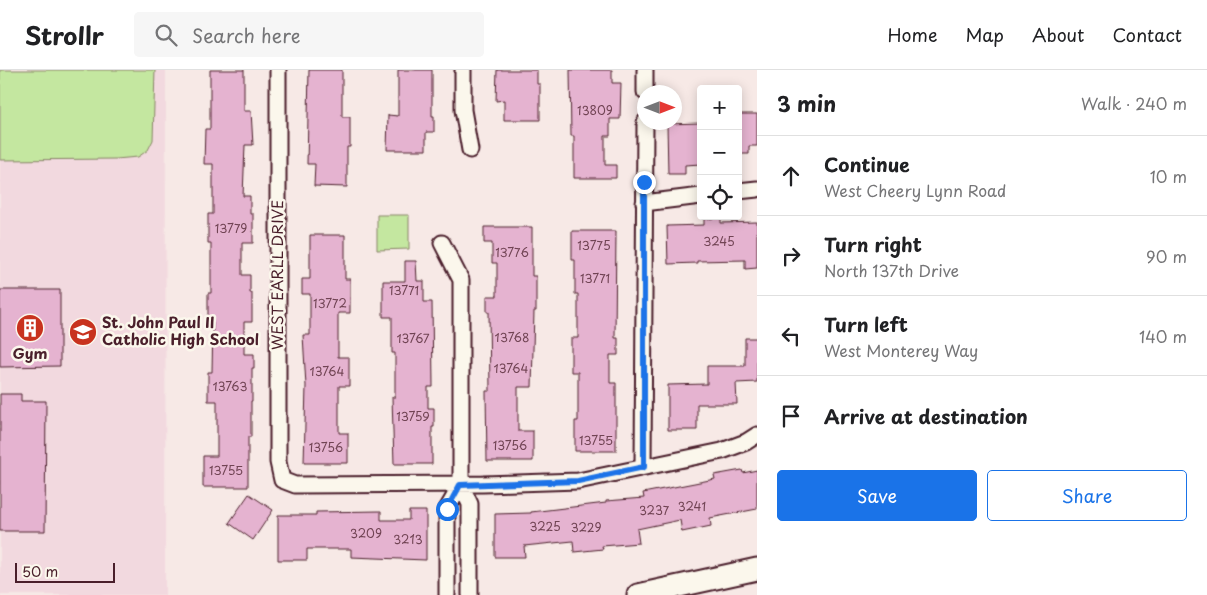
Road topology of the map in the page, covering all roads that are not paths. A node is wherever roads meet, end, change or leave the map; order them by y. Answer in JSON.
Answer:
{"nodes":[{"id":1,"x":278,"y":70,"type":"edge"},
{"id":2,"x":463,"y":70,"type":"edge"},
{"id":3,"x":645,"y":70,"type":"edge"},
{"id":4,"x":645,"y":85,"type":"edge"},
{"id":5,"x":644,"y":130,"type":"edge"},
{"id":6,"x":470,"y":150,"type":"dead end"},
{"id":7,"x":757,"y":189,"type":"edge"},
{"id":8,"x":742,"y":191,"type":"edge"},
{"id":9,"x":697,"y":196,"type":"edge"},
{"id":10,"x":644,"y":202,"type":"junction"},
{"id":11,"x":442,"y":242,"type":"dead end"},
{"id":12,"x":757,"y":435,"type":"edge"},
{"id":13,"x":644,"y":467,"type":"junction"},
{"id":14,"x":460,"y":485,"type":"junction"},
{"id":15,"x":757,"y":569,"type":"edge"},
{"id":16,"x":447,"y":595,"type":"edge"},
{"id":17,"x":470,"y":595,"type":"edge"},
{"id":18,"x":638,"y":595,"type":"edge"}],
"edges":[{"from":1,"to":14,"type":"street","name":"WEST EARLL DRIVE"},
{"from":2,"to":6,"type":"street"},
{"from":3,"to":4,"type":"street"},
{"from":5,"to":10,"type":"street"},
{"from":7,"to":8,"type":"street"},
{"from":9,"to":10,"type":"street"},
{"from":10,"to":13,"type":"street"},
{"from":11,"to":14,"type":"street"},
{"from":12,"to":13,"type":"street"},
{"from":13,"to":14,"type":"street"},
{"from":14,"to":16,"type":"street"},
{"from":14,"to":17,"type":"street"},
{"from":15,"to":18,"type":"street"}]}
